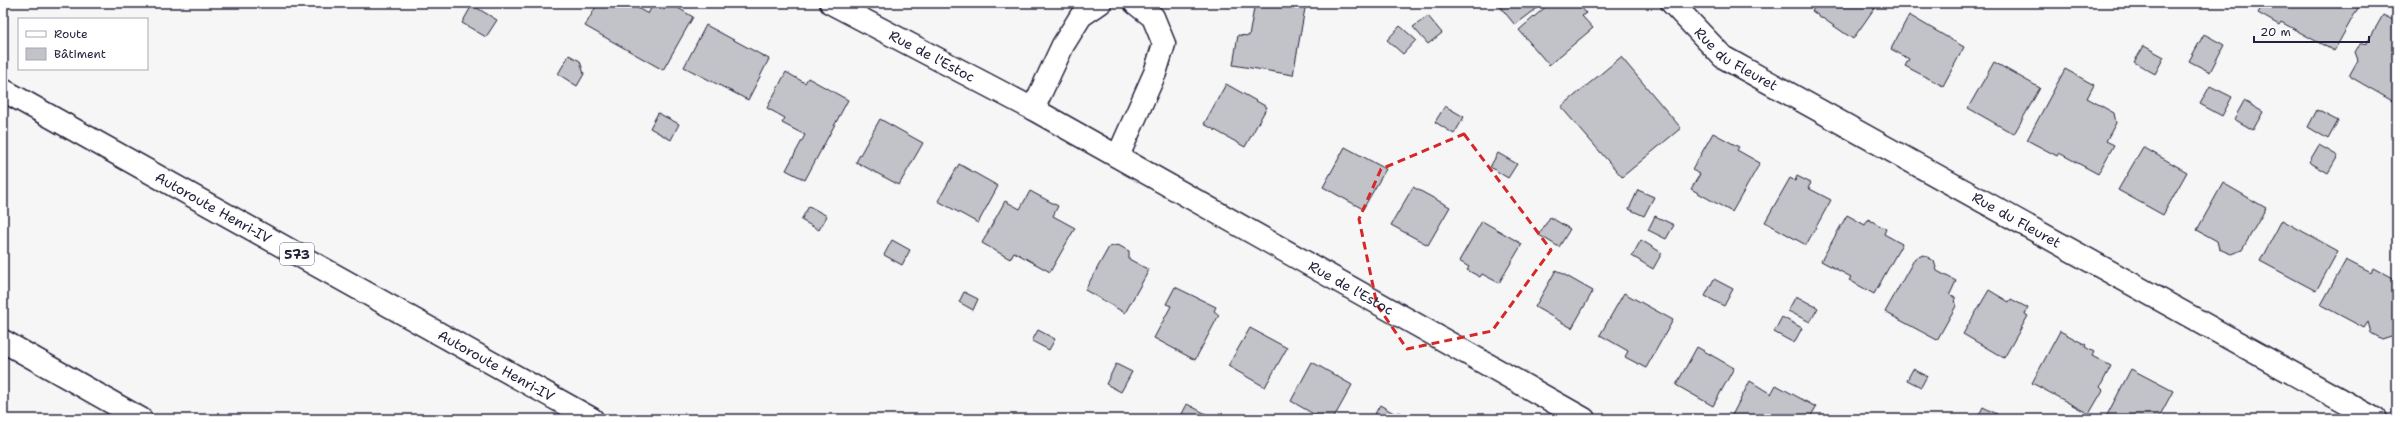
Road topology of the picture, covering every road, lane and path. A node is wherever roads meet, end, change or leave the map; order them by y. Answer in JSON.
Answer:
{"nodes":[{"id":1,"x":831,"y":3,"type":"edge"},
{"id":2,"x":1100,"y":3,"type":"edge"},
{"id":3,"x":1135,"y":3,"type":"edge"},
{"id":4,"x":1672,"y":3,"type":"edge"},
{"id":5,"x":3,"y":90,"type":"edge"},
{"id":6,"x":1033,"y":109,"type":"junction"},
{"id":7,"x":1118,"y":156,"type":"junction"},
{"id":8,"x":3,"y":341,"type":"edge"},
{"id":9,"x":141,"y":419,"type":"edge"},
{"id":10,"x":592,"y":419,"type":"edge"},
{"id":11,"x":1584,"y":419,"type":"edge"},
{"id":12,"x":2376,"y":419,"type":"edge"}],
"edges":[{"from":1,"to":6,"type":"main road","name":"Rue de l'Estoc"},
{"from":2,"to":6,"type":"main road"},
{"from":3,"to":7,"type":"main road"},
{"from":4,"to":12,"type":"main road","name":"Rue du Fleuret"},
{"from":5,"to":10,"type":"main road","name":"Autoroute Henri-IV","number":"573"},
{"from":6,"to":7,"type":"main road","name":"Rue de l'Estoc"},
{"from":7,"to":11,"type":"main road","name":"Rue de l'Estoc"},
{"from":8,"to":9,"type":"main road"}]}
